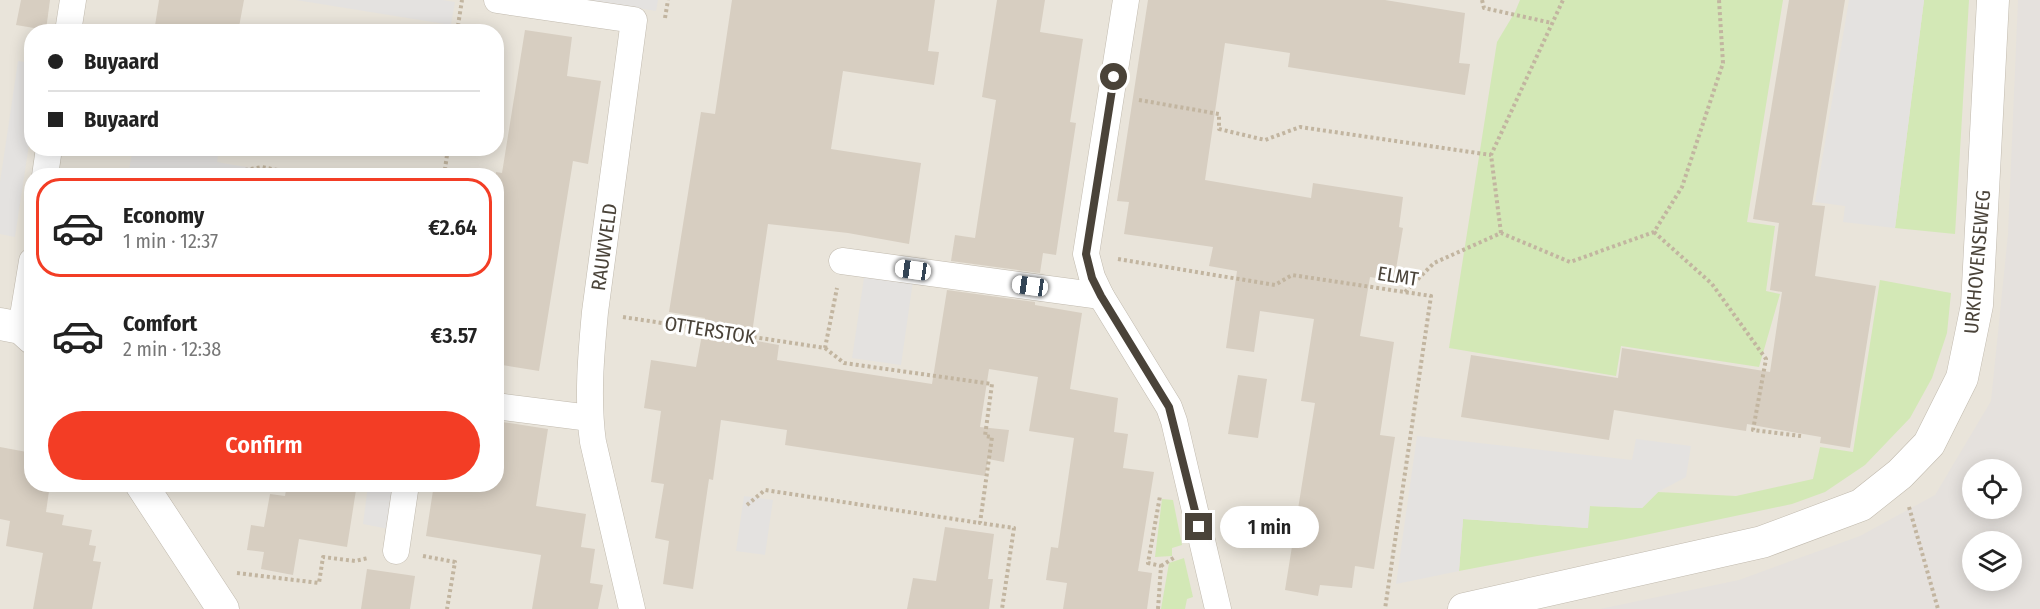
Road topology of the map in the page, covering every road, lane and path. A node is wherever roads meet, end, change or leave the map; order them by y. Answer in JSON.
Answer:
{"nodes":[{"id":1,"x":73,"y":0,"type":"edge"},
{"id":2,"x":462,"y":0,"type":"edge"},
{"id":3,"x":497,"y":0,"type":"edge"},
{"id":4,"x":1126,"y":0,"type":"edge"},
{"id":5,"x":1482,"y":0,"type":"edge"},
{"id":6,"x":1563,"y":0,"type":"edge"},
{"id":7,"x":1719,"y":0,"type":"edge"},
{"id":8,"x":1993,"y":0,"type":"edge"},
{"id":9,"x":1552,"y":23,"type":"junction"},
{"id":10,"x":69,"y":24,"type":"edge"},
{"id":11,"x":458,"y":24,"type":"edge"},
{"id":12,"x":1111,"y":96,"type":"junction"},
{"id":13,"x":1491,"y":155,"type":"junction"},
{"id":14,"x":1654,"y":232,"type":"junction"},
{"id":15,"x":1501,"y":233,"type":"junction"},
{"id":16,"x":1086,"y":254,"type":"junction"},
{"id":17,"x":842,"y":261,"type":"joint"},
{"id":18,"x":1405,"y":292,"type":"junction"},
{"id":19,"x":1101,"y":296,"type":"junction"},
{"id":20,"x":24,"y":300,"type":"edge"},
{"id":21,"x":595,"y":312,"type":"junction"},
{"id":22,"x":18,"y":330,"type":"edge"},
{"id":23,"x":825,"y":348,"type":"junction"},
{"id":24,"x":504,"y":407,"type":"edge"},
{"id":25,"x":590,"y":418,"type":"junction"},
{"id":26,"x":1801,"y":436,"type":"dead end"},
{"id":27,"x":1900,"y":474,"type":"junction"},
{"id":28,"x":146,"y":492,"type":"edge"},
{"id":29,"x":405,"y":492,"type":"edge"},
{"id":30,"x":1161,"y":492,"type":"dead end"},
{"id":31,"x":747,"y":505,"type":"dead end"},
{"id":32,"x":980,"y":523,"type":"junction"},
{"id":33,"x":396,"y":552,"type":"junction"},
{"id":34,"x":196,"y":568,"type":"junction"},
{"id":35,"x":223,"y":609,"type":"edge"},
{"id":36,"x":447,"y":609,"type":"edge"},
{"id":37,"x":632,"y":609,"type":"edge"},
{"id":38,"x":1002,"y":609,"type":"edge"},
{"id":39,"x":1158,"y":609,"type":"edge"},
{"id":40,"x":1218,"y":609,"type":"edge"},
{"id":41,"x":1385,"y":609,"type":"edge"},
{"id":42,"x":1464,"y":609,"type":"edge"},
{"id":43,"x":1938,"y":609,"type":"edge"}],
"edges":[{"from":1,"to":10,"type":"street"},
{"from":2,"to":11,"type":"path"},
{"from":3,"to":21,"type":"street","name":"RAUWVELD"},
{"from":4,"to":12,"type":"street"},
{"from":5,"to":9,"type":"path"},
{"from":6,"to":9,"type":"path"},
{"from":7,"to":14,"type":"path"},
{"from":8,"to":27,"type":"street","name":"URKHOVENSEWEG"},
{"from":9,"to":13,"type":"path"},
{"from":12,"to":13,"type":"path"},
{"from":12,"to":16,"type":"street"},
{"from":13,"to":15,"type":"path"},
{"from":14,"to":15,"type":"path"},
{"from":14,"to":26,"type":"path"},
{"from":15,"to":18,"type":"path"},
{"from":16,"to":18,"type":"path","name":"ELMT"},
{"from":16,"to":19,"type":"street"},
{"from":17,"to":19,"type":"street"},
{"from":17,"to":23,"type":"path"},
{"from":18,"to":41,"type":"path","name":"ELMT"},
{"from":19,"to":40,"type":"street"},
{"from":20,"to":22,"type":"street"},
{"from":21,"to":23,"type":"path","name":"OTTERSTOK"},
{"from":21,"to":25,"type":"street","name":"RAUWVELD"},
{"from":23,"to":32,"type":"path","name":"OTTERSTOK"},
{"from":24,"to":25,"type":"street"},
{"from":25,"to":37,"type":"street","name":"RAUWVELD"},
{"from":27,"to":42,"type":"street","name":"URKHOVENSEWEG"},
{"from":27,"to":43,"type":"path"},
{"from":28,"to":34,"type":"street"},
{"from":29,"to":33,"type":"street"},
{"from":30,"to":39,"type":"path"},
{"from":31,"to":32,"type":"path"},
{"from":32,"to":38,"type":"path"},
{"from":33,"to":34,"type":"path"},
{"from":33,"to":36,"type":"path"},
{"from":34,"to":35,"type":"street"}]}
